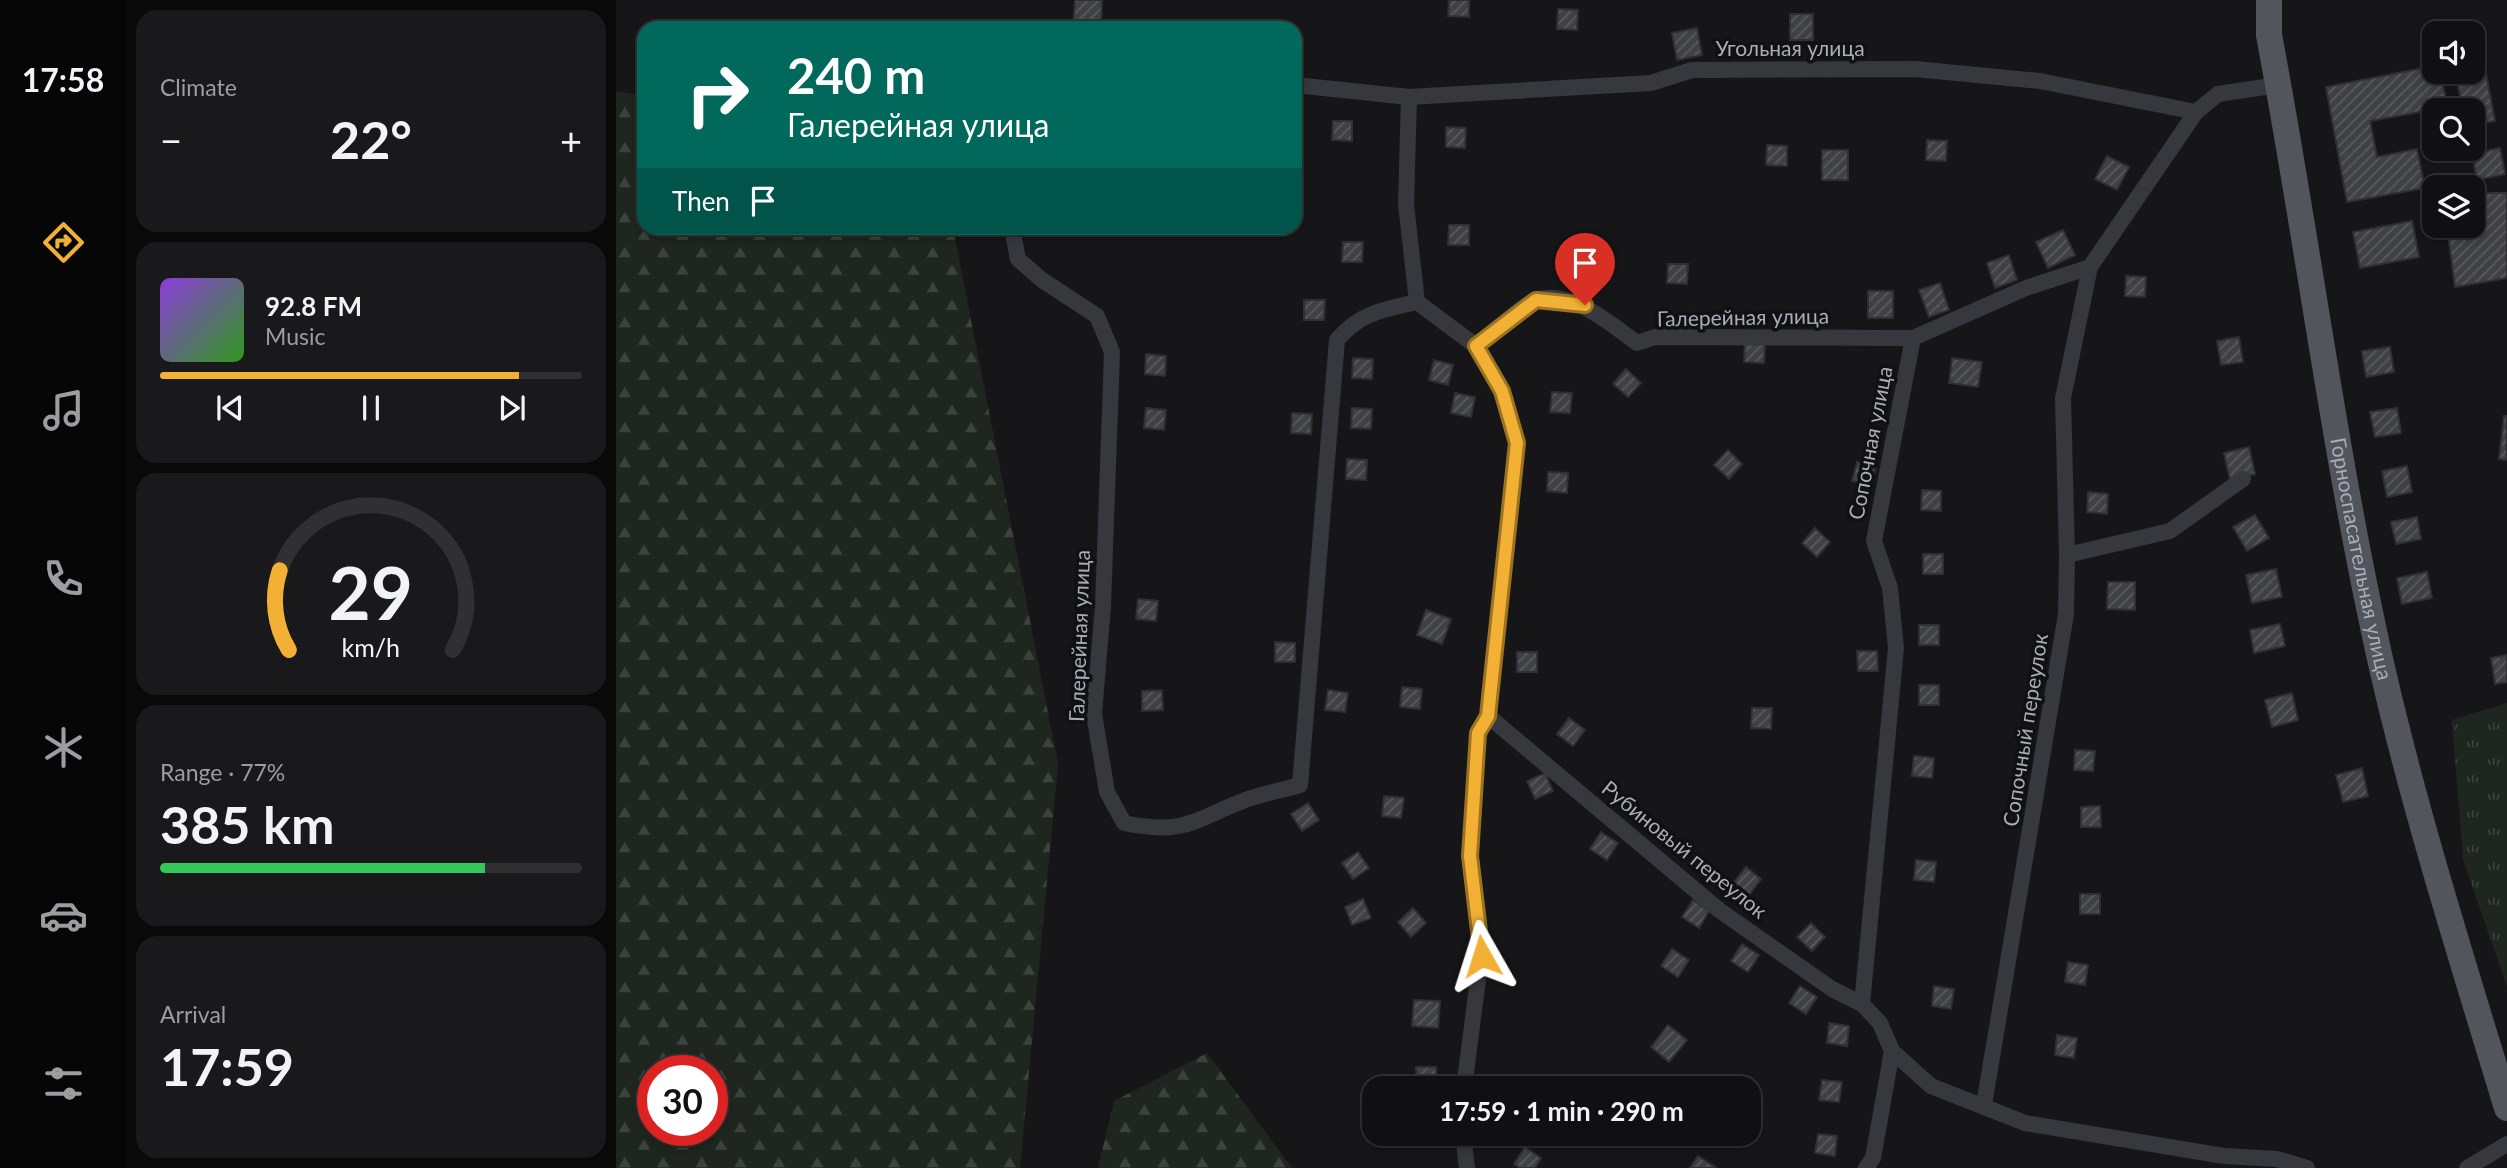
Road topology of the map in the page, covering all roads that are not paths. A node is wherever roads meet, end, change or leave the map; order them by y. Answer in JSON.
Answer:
{"nodes":[{"id":1,"x":2269,"y":0,"type":"edge"},
{"id":2,"x":2278,"y":85,"type":"junction"},
{"id":3,"x":1302,"y":86,"type":"edge"},
{"id":4,"x":1409,"y":97,"type":"junction"},
{"id":5,"x":2196,"y":112,"type":"junction"},
{"id":6,"x":1013,"y":235,"type":"edge"},
{"id":7,"x":2090,"y":267,"type":"junction"},
{"id":8,"x":1418,"y":302,"type":"junction"},
{"id":9,"x":1913,"y":338,"type":"junction"},
{"id":10,"x":1476,"y":346,"type":"junction"},
{"id":11,"x":2243,"y":479,"type":"dead end"},
{"id":12,"x":2067,"y":555,"type":"junction"},
{"id":13,"x":1488,"y":716,"type":"junction"},
{"id":14,"x":1862,"y":1003,"type":"junction"},
{"id":15,"x":1892,"y":1051,"type":"junction"},
{"id":16,"x":1466,"y":1076,"type":"edge"},
{"id":17,"x":1984,"y":1105,"type":"junction"},
{"id":18,"x":2507,"y":1108,"type":"edge"},
{"id":19,"x":2507,"y":1144,"type":"edge"},
{"id":20,"x":1464,"y":1146,"type":"edge"},
{"id":21,"x":2220,"y":1162,"type":"edge"},
{"id":22,"x":1467,"y":1168,"type":"edge"},
{"id":23,"x":1866,"y":1168,"type":"edge"},
{"id":24,"x":2307,"y":1168,"type":"edge"},
{"id":25,"x":2467,"y":1168,"type":"edge"}],
"edges":[{"from":1,"to":2,"type":"main road","name":"Горноспасательная улица"},
{"from":2,"to":5,"type":"street"},
{"from":2,"to":18,"type":"main road","name":"Горноспасательная улица"},
{"from":3,"to":4,"type":"street","name":"Угольная улица"},
{"from":4,"to":5,"type":"street","name":"Угольная улица"},
{"from":4,"to":8,"type":"street"},
{"from":5,"to":7,"type":"street"},
{"from":6,"to":8,"type":"street","name":"Галерейная улица"},
{"from":7,"to":9,"type":"street"},
{"from":7,"to":12,"type":"street","name":"Сопочный переулок"},
{"from":8,"to":10,"type":"street"},
{"from":9,"to":10,"type":"street","name":"Галерейная улица"},
{"from":9,"to":14,"type":"street","name":"Сопочная улица"},
{"from":10,"to":13,"type":"street"},
{"from":11,"to":12,"type":"street"},
{"from":12,"to":17,"type":"street","name":"Сопочный переулок"},
{"from":13,"to":14,"type":"street","name":"Рубиновый переулок"},
{"from":13,"to":16,"type":"street"},
{"from":14,"to":15,"type":"street"},
{"from":15,"to":17,"type":"street"},
{"from":15,"to":23,"type":"street"},
{"from":17,"to":21,"type":"street"},
{"from":19,"to":25,"type":"street"},
{"from":20,"to":22,"type":"street"},
{"from":21,"to":24,"type":"street"}]}
